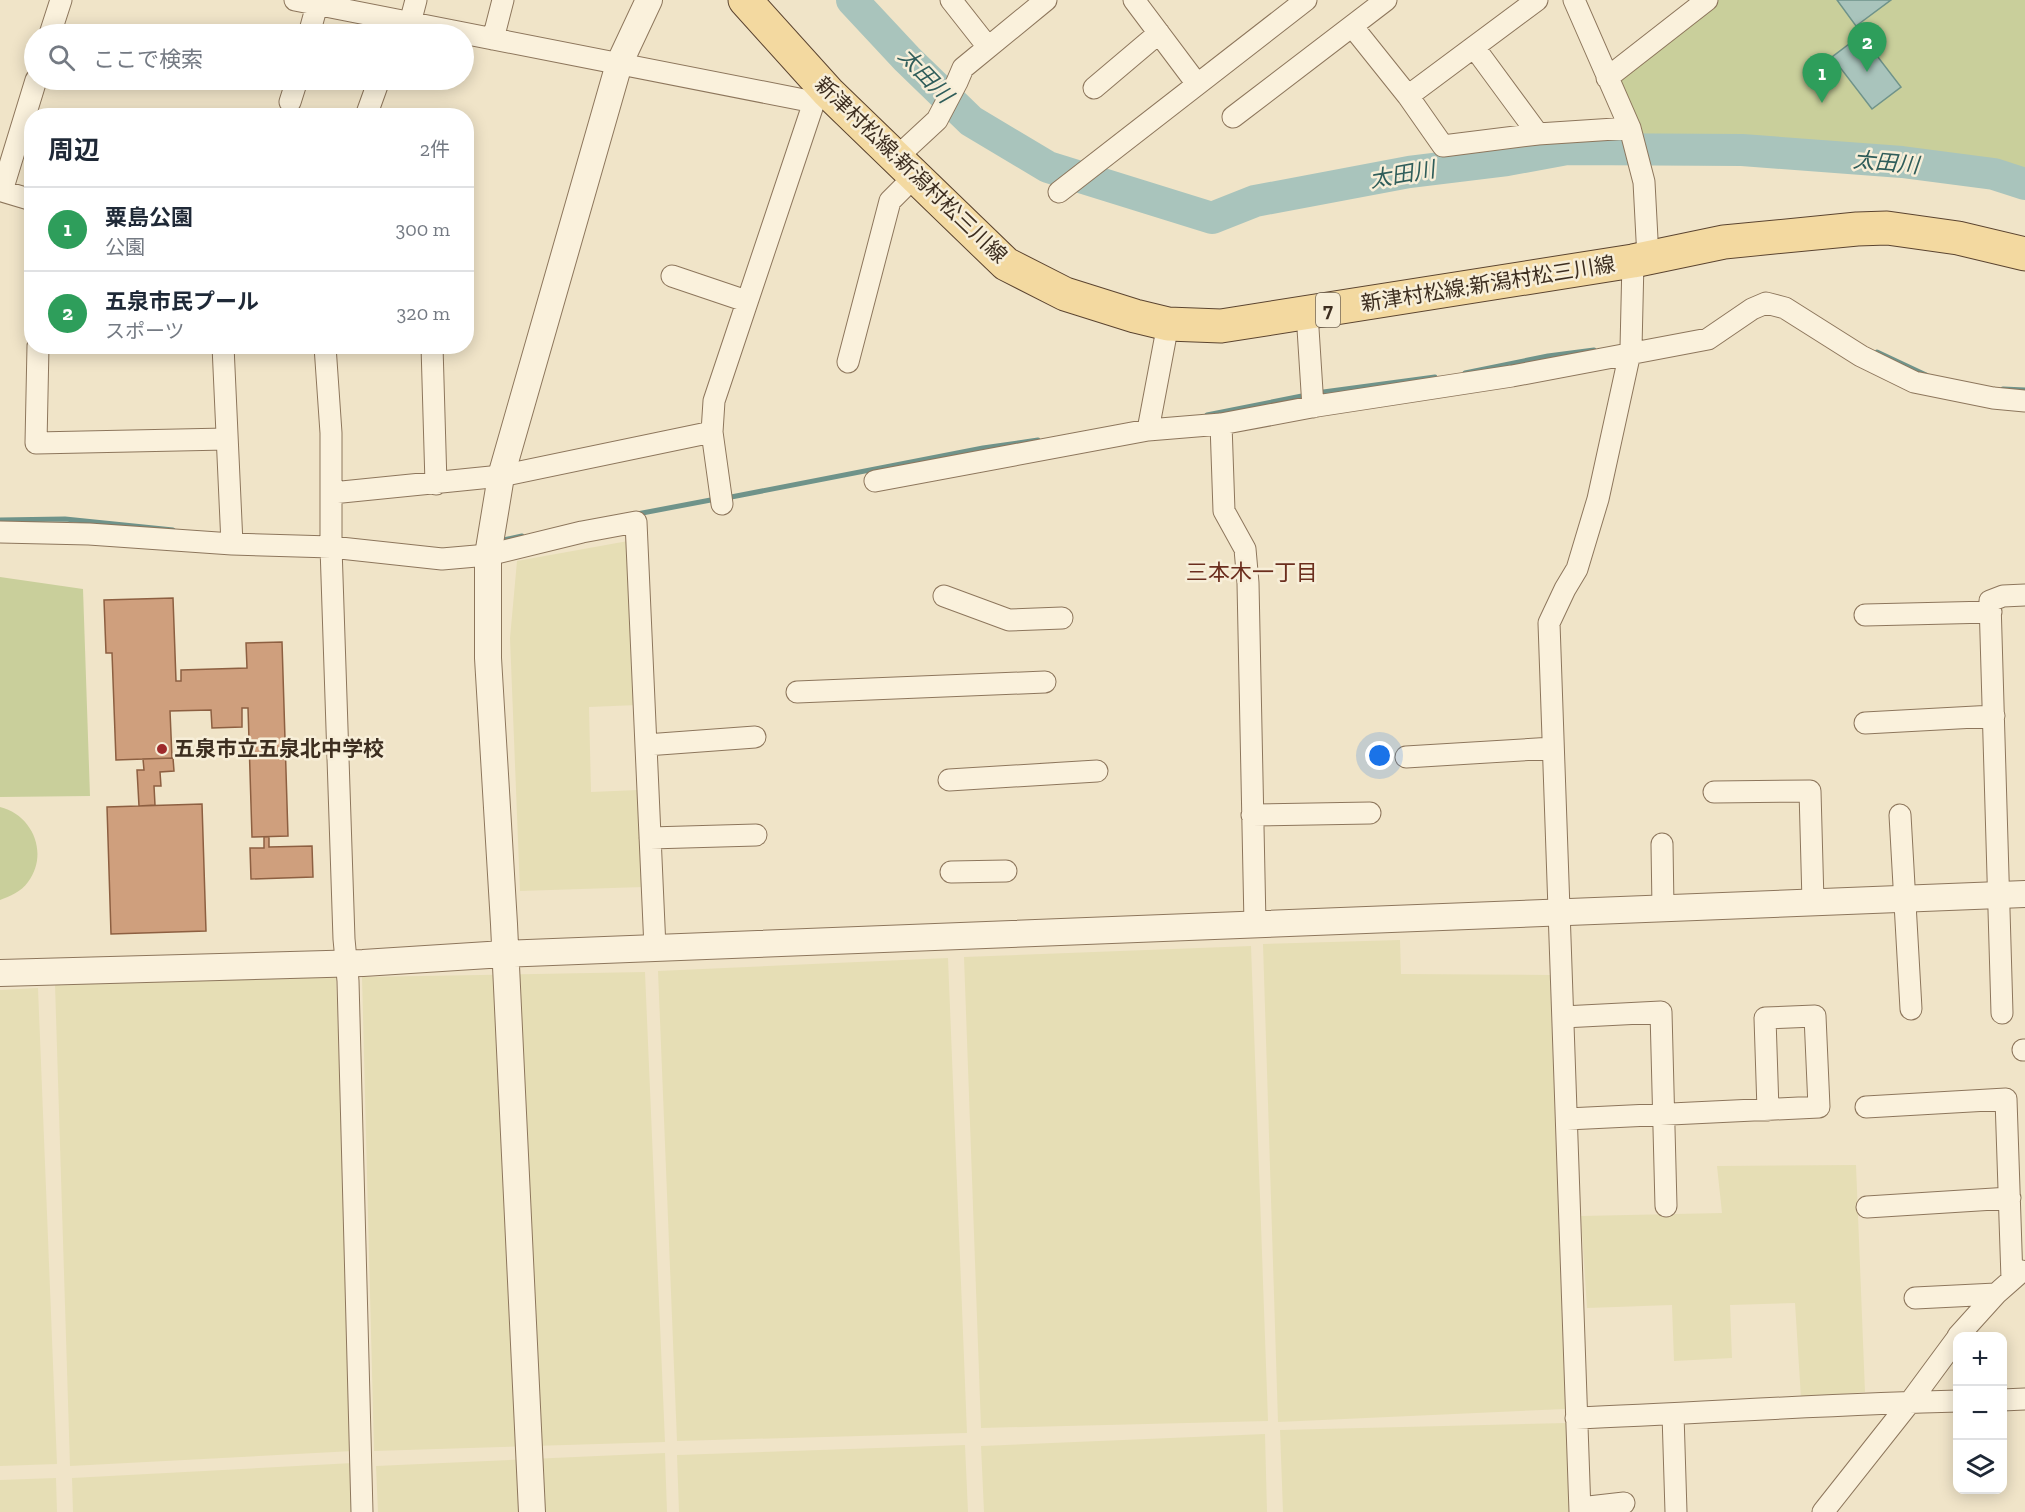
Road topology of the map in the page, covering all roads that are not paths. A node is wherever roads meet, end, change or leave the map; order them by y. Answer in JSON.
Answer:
{"nodes":[{"id":1,"x":61,"y":0,"type":"edge"},
{"id":2,"x":295,"y":0,"type":"edge"},
{"id":3,"x":416,"y":0,"type":"edge"},
{"id":4,"x":502,"y":0,"type":"edge"},
{"id":5,"x":649,"y":0,"type":"edge"},
{"id":6,"x":745,"y":0,"type":"edge"},
{"id":7,"x":951,"y":0,"type":"edge"},
{"id":8,"x":1044,"y":0,"type":"edge"},
{"id":9,"x":1135,"y":0,"type":"edge"},
{"id":10,"x":1306,"y":0,"type":"edge"},
{"id":11,"x":1386,"y":0,"type":"edge"},
{"id":12,"x":1536,"y":0,"type":"edge"},
{"id":13,"x":1574,"y":0,"type":"edge"},
{"id":14,"x":1707,"y":0,"type":"edge"},
{"id":15,"x":317,"y":5,"type":"junction"},
{"id":16,"x":53,"y":24,"type":"edge"},
{"id":17,"x":312,"y":24,"type":"edge"},
{"id":18,"x":393,"y":24,"type":"edge"},
{"id":19,"x":402,"y":24,"type":"edge"},
{"id":20,"x":1352,"y":26,"type":"junction"},
{"id":21,"x":1159,"y":33,"type":"junction"},
{"id":22,"x":474,"y":36,"type":"edge"},
{"id":23,"x":493,"y":39,"type":"junction"},
{"id":24,"x":988,"y":47,"type":"junction"},
{"id":25,"x":1474,"y":47,"type":"junction"},
{"id":26,"x":619,"y":64,"type":"junction"},
{"id":27,"x":1607,"y":78,"type":"junction"},
{"id":28,"x":1197,"y":84,"type":"junction"},
{"id":29,"x":1094,"y":88,"type":"dead end"},
{"id":30,"x":33,"y":90,"type":"edge"},
{"id":31,"x":294,"y":90,"type":"edge"},
{"id":32,"x":375,"y":90,"type":"edge"},
{"id":33,"x":1408,"y":96,"type":"junction"},
{"id":34,"x":821,"y":97,"type":"junction"},
{"id":35,"x":290,"y":102,"type":"dead end"},
{"id":36,"x":27,"y":108,"type":"edge"},
{"id":37,"x":369,"y":108,"type":"edge"},
{"id":38,"x":1233,"y":117,"type":"dead end"},
{"id":39,"x":24,"y":119,"type":"edge"},
{"id":40,"x":1630,"y":128,"type":"junction"},
{"id":41,"x":1538,"y":134,"type":"junction"},
{"id":42,"x":906,"y":167,"type":"junction"},
{"id":43,"x":1059,"y":192,"type":"dead end"},
{"id":44,"x":1,"y":195,"type":"edge"},
{"id":45,"x":24,"y":199,"type":"edge"},
{"id":46,"x":2025,"y":254,"type":"edge"},
{"id":47,"x":1641,"y":260,"type":"junction"},
{"id":48,"x":672,"y":276,"type":"dead end"},
{"id":49,"x":746,"y":301,"type":"junction"},
{"id":50,"x":1306,"y":313,"type":"junction"},
{"id":51,"x":1168,"y":324,"type":"junction"},
{"id":52,"x":38,"y":354,"type":"edge"},
{"id":53,"x":223,"y":354,"type":"edge"},
{"id":54,"x":326,"y":354,"type":"edge"},
{"id":55,"x":432,"y":354,"type":"edge"},
{"id":56,"x":1629,"y":355,"type":"junction"},
{"id":57,"x":848,"y":362,"type":"dead end"},
{"id":58,"x":2025,"y":401,"type":"edge"},
{"id":59,"x":1313,"y":407,"type":"junction"},
{"id":60,"x":1221,"y":424,"type":"junction"},
{"id":61,"x":1148,"y":430,"type":"junction"},
{"id":62,"x":712,"y":432,"type":"junction"},
{"id":63,"x":226,"y":439,"type":"junction"},
{"id":64,"x":501,"y":476,"type":"junction"},
{"id":65,"x":875,"y":481,"type":"dead end"},
{"id":66,"x":436,"y":483,"type":"junction"},
{"id":67,"x":332,"y":493,"type":"junction"},
{"id":68,"x":722,"y":504,"type":"dead end"},
{"id":69,"x":0,"y":532,"type":"edge"},
{"id":70,"x":232,"y":544,"type":"junction"},
{"id":71,"x":331,"y":546,"type":"junction"},
{"id":72,"x":488,"y":555,"type":"junction"},
{"id":73,"x":2025,"y":595,"type":"edge"},
{"id":74,"x":944,"y":596,"type":"dead end"},
{"id":75,"x":1991,"y":612,"type":"junction"},
{"id":76,"x":1865,"y":615,"type":"dead end"},
{"id":77,"x":1062,"y":618,"type":"dead end"},
{"id":78,"x":1045,"y":682,"type":"dead end"},
{"id":79,"x":797,"y":692,"type":"dead end"},
{"id":80,"x":1994,"y":716,"type":"junction"},
{"id":81,"x":1864,"y":723,"type":"dead end"},
{"id":82,"x":755,"y":736,"type":"dead end"},
{"id":83,"x":646,"y":745,"type":"junction"},
{"id":84,"x":1553,"y":748,"type":"junction"},
{"id":85,"x":1406,"y":757,"type":"dead end"},
{"id":86,"x":1097,"y":771,"type":"dead end"},
{"id":87,"x":949,"y":780,"type":"dead end"},
{"id":88,"x":1714,"y":792,"type":"dead end"},
{"id":89,"x":1370,"y":813,"type":"dead end"},
{"id":90,"x":1252,"y":815,"type":"junction"},
{"id":91,"x":1900,"y":815,"type":"dead end"},
{"id":92,"x":756,"y":835,"type":"dead end"},
{"id":93,"x":650,"y":838,"type":"junction"},
{"id":94,"x":1662,"y":844,"type":"dead end"},
{"id":95,"x":1006,"y":871,"type":"dead end"},
{"id":96,"x":951,"y":872,"type":"dead end"},
{"id":97,"x":2025,"y":894,"type":"edge"},
{"id":98,"x":1999,"y":895,"type":"junction"},
{"id":99,"x":1906,"y":898,"type":"junction"},
{"id":100,"x":1813,"y":902,"type":"junction"},
{"id":101,"x":1663,"y":908,"type":"junction"},
{"id":102,"x":1560,"y":912,"type":"junction"},
{"id":103,"x":1255,"y":924,"type":"junction"},
{"id":104,"x":655,"y":948,"type":"junction"},
{"id":105,"x":504,"y":954,"type":"junction"},
{"id":106,"x":346,"y":962,"type":"junction"},
{"id":107,"x":0,"y":973,"type":"edge"},
{"id":108,"x":1911,"y":1009,"type":"dead end"},
{"id":109,"x":2002,"y":1013,"type":"dead end"},
{"id":110,"x":1563,"y":1017,"type":"junction"},
{"id":111,"x":1866,"y":1107,"type":"dead end"},
{"id":112,"x":1768,"y":1110,"type":"junction"},
{"id":113,"x":1663,"y":1114,"type":"junction"},
{"id":114,"x":1567,"y":1119,"type":"junction"},
{"id":115,"x":2010,"y":1198,"type":"junction"},
{"id":116,"x":1666,"y":1206,"type":"dead end"},
{"id":117,"x":1867,"y":1207,"type":"dead end"},
{"id":118,"x":2019,"y":1274,"type":"edge"},
{"id":119,"x":1996,"y":1294,"type":"junction"},
{"id":120,"x":1915,"y":1298,"type":"dead end"},
{"id":121,"x":1962,"y":1332,"type":"edge"},
{"id":122,"x":1953,"y":1344,"type":"edge"},
{"id":123,"x":2025,"y":1399,"type":"edge"},
{"id":124,"x":2007,"y":1400,"type":"edge"},
{"id":125,"x":1953,"y":1401,"type":"edge"},
{"id":126,"x":1910,"y":1402,"type":"junction"},
{"id":127,"x":1673,"y":1414,"type":"junction"},
{"id":128,"x":1576,"y":1418,"type":"junction"},
{"id":129,"x":1624,"y":1503,"type":"dead end"},
{"id":130,"x":1580,"y":1510,"type":"edge"},
{"id":131,"x":362,"y":1512,"type":"edge"},
{"id":132,"x":532,"y":1512,"type":"edge"},
{"id":133,"x":1676,"y":1512,"type":"edge"},
{"id":134,"x":1823,"y":1512,"type":"edge"}],
"edges":[{"from":1,"to":16,"type":"street"},
{"from":2,"to":15,"type":"street"},
{"from":3,"to":19,"type":"street"},
{"from":4,"to":23,"type":"street"},
{"from":5,"to":26,"type":"street"},
{"from":6,"to":34,"type":"main road","name":"新津村松線;新潟村松三川線","number":"7"},
{"from":7,"to":24,"type":"street"},
{"from":8,"to":24,"type":"street"},
{"from":9,"to":21,"type":"street"},
{"from":10,"to":28,"type":"street"},
{"from":11,"to":20,"type":"street"},
{"from":12,"to":25,"type":"street"},
{"from":13,"to":27,"type":"street"},
{"from":14,"to":27,"type":"street"},
{"from":15,"to":17,"type":"street"},
{"from":15,"to":18,"type":"street"},
{"from":20,"to":33,"type":"street"},
{"from":20,"to":38,"type":"street"},
{"from":21,"to":28,"type":"street"},
{"from":21,"to":29,"type":"street"},
{"from":22,"to":23,"type":"street"},
{"from":23,"to":26,"type":"street"},
{"from":24,"to":42,"type":"street"},
{"from":25,"to":33,"type":"street"},
{"from":25,"to":41,"type":"street"},
{"from":26,"to":34,"type":"street"},
{"from":26,"to":64,"type":"street"},
{"from":27,"to":40,"type":"street"},
{"from":28,"to":43,"type":"street"},
{"from":30,"to":36,"type":"street"},
{"from":31,"to":35,"type":"street"},
{"from":32,"to":37,"type":"street"},
{"from":33,"to":41,"type":"street"},
{"from":34,"to":42,"type":"main road","name":"新津村松線;新潟村松三川線","number":"7"},
{"from":34,"to":49,"type":"street"},
{"from":39,"to":44,"type":"street"},
{"from":40,"to":41,"type":"street"},
{"from":40,"to":47,"type":"street"},
{"from":42,"to":51,"type":"main road","name":"新津村松線;新潟村松三川線","number":"7"},
{"from":42,"to":57,"type":"street"},
{"from":44,"to":45,"type":"street"},
{"from":46,"to":47,"type":"main road","name":"新津村松線;新潟村松三川線","number":"7"},
{"from":47,"to":50,"type":"main road","name":"新津村松線;新潟村松三川線","number":"7"},
{"from":47,"to":56,"type":"street"},
{"from":48,"to":49,"type":"street"},
{"from":49,"to":62,"type":"street"},
{"from":50,"to":51,"type":"main road","name":"新津村松線;新潟村松三川線","number":"7"},
{"from":50,"to":59,"type":"street"},
{"from":51,"to":61,"type":"street"},
{"from":52,"to":63,"type":"street"},
{"from":53,"to":63,"type":"street"},
{"from":54,"to":67,"type":"street"},
{"from":55,"to":66,"type":"street"},
{"from":56,"to":58,"type":"street"},
{"from":56,"to":59,"type":"street"},
{"from":56,"to":84,"type":"street"},
{"from":59,"to":60,"type":"street"},
{"from":60,"to":61,"type":"street"},
{"from":60,"to":90,"type":"street"},
{"from":61,"to":65,"type":"street"},
{"from":62,"to":64,"type":"street"},
{"from":62,"to":68,"type":"street"},
{"from":63,"to":70,"type":"street"},
{"from":64,"to":66,"type":"street"},
{"from":64,"to":72,"type":"street"},
{"from":66,"to":67,"type":"street"},
{"from":67,"to":71,"type":"street"},
{"from":69,"to":70,"type":"street"},
{"from":70,"to":71,"type":"street"},
{"from":71,"to":72,"type":"street"},
{"from":71,"to":106,"type":"street"},
{"from":72,"to":83,"type":"street"},
{"from":72,"to":105,"type":"street"},
{"from":73,"to":75,"type":"street"},
{"from":74,"to":77,"type":"street"},
{"from":75,"to":76,"type":"street"},
{"from":75,"to":80,"type":"street"},
{"from":78,"to":79,"type":"street"},
{"from":80,"to":81,"type":"street"},
{"from":80,"to":98,"type":"street"},
{"from":82,"to":83,"type":"street"},
{"from":83,"to":93,"type":"street"},
{"from":84,"to":85,"type":"street"},
{"from":84,"to":102,"type":"street"},
{"from":86,"to":87,"type":"street"},
{"from":88,"to":100,"type":"street"},
{"from":89,"to":90,"type":"street"},
{"from":90,"to":103,"type":"street"},
{"from":91,"to":99,"type":"street"},
{"from":92,"to":93,"type":"street"},
{"from":93,"to":104,"type":"street"},
{"from":94,"to":101,"type":"street"},
{"from":95,"to":96,"type":"street"},
{"from":97,"to":98,"type":"street"},
{"from":98,"to":99,"type":"street"},
{"from":98,"to":109,"type":"street"},
{"from":99,"to":100,"type":"street"},
{"from":99,"to":108,"type":"street"},
{"from":100,"to":101,"type":"street"},
{"from":101,"to":102,"type":"street"},
{"from":102,"to":103,"type":"street"},
{"from":102,"to":110,"type":"street"},
{"from":103,"to":104,"type":"street"},
{"from":104,"to":105,"type":"street"},
{"from":105,"to":106,"type":"street"},
{"from":105,"to":132,"type":"street"},
{"from":106,"to":107,"type":"street"},
{"from":106,"to":131,"type":"street"},
{"from":110,"to":113,"type":"street"},
{"from":110,"to":114,"type":"street"},
{"from":111,"to":115,"type":"street"},
{"from":112,"to":112,"type":"street"},
{"from":112,"to":113,"type":"street"},
{"from":113,"to":114,"type":"street"},
{"from":113,"to":116,"type":"street"},
{"from":114,"to":128,"type":"street"},
{"from":115,"to":117,"type":"street"},
{"from":115,"to":118,"type":"street"},
{"from":118,"to":119,"type":"street"},
{"from":119,"to":120,"type":"street"},
{"from":119,"to":121,"type":"street"},
{"from":122,"to":126,"type":"street"},
{"from":123,"to":124,"type":"street"},
{"from":125,"to":126,"type":"street"},
{"from":126,"to":127,"type":"street"},
{"from":126,"to":134,"type":"street"},
{"from":127,"to":128,"type":"street"},
{"from":127,"to":133,"type":"street"},
{"from":128,"to":130,"type":"street"},
{"from":129,"to":130,"type":"street"}]}
